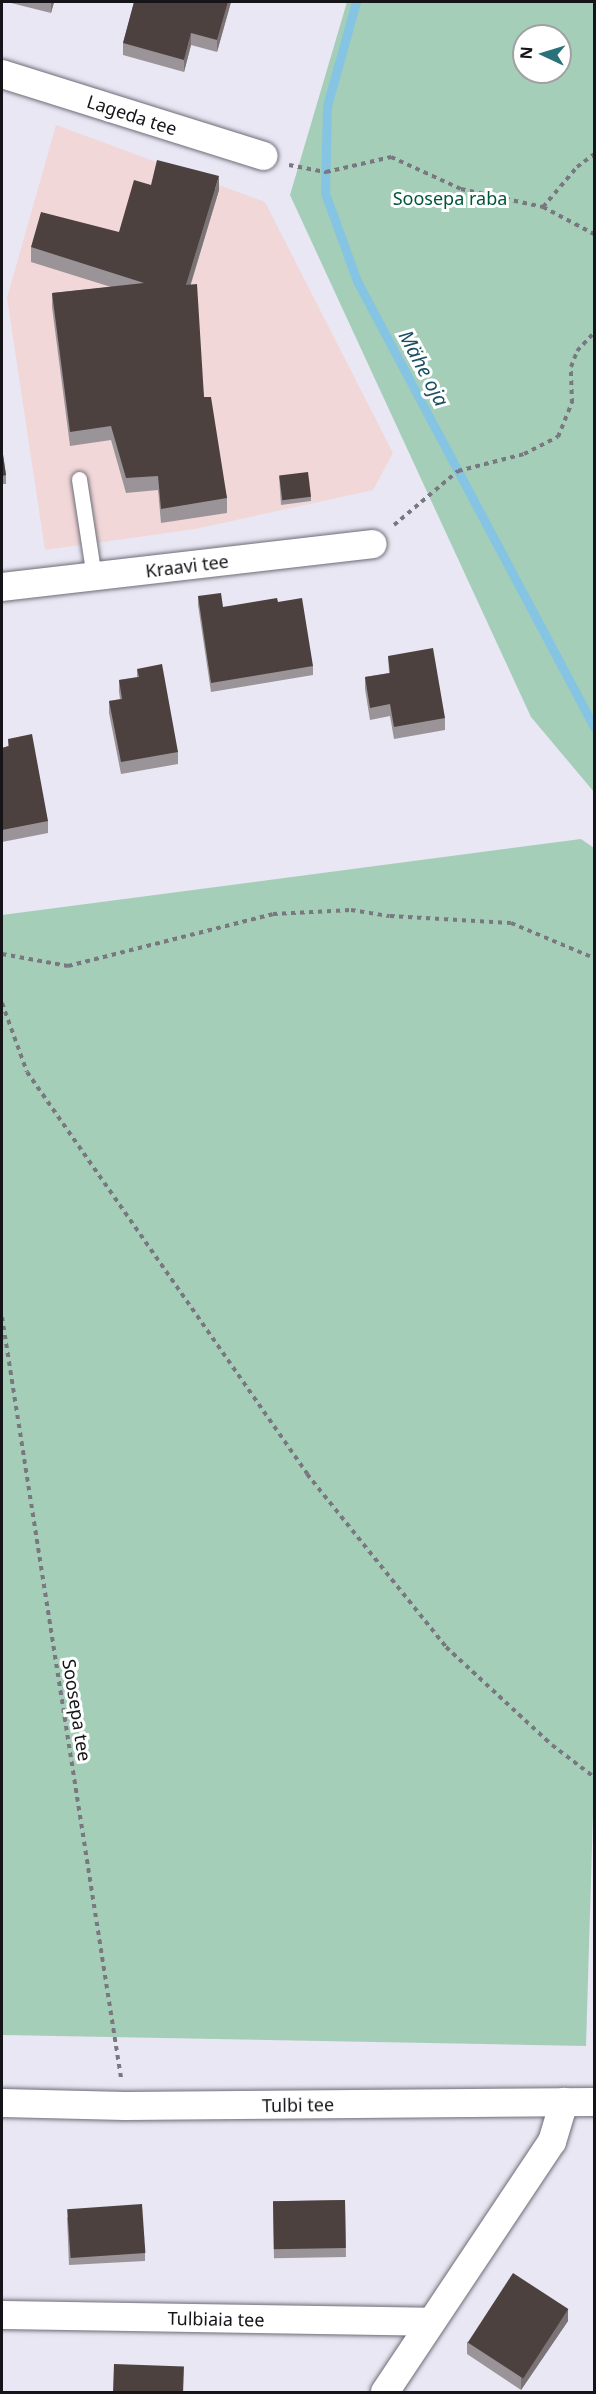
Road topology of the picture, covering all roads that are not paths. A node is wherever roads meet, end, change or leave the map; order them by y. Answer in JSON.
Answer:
{"nodes":[{"id":1,"x":2,"y":74,"type":"edge"},
{"id":2,"x":263,"y":156,"type":"dead end"},
{"id":3,"x":79,"y":479,"type":"dead end"},
{"id":4,"x":374,"y":544,"type":"road end"},
{"id":5,"x":94,"y":577,"type":"junction"},
{"id":6,"x":2,"y":587,"type":"edge"},
{"id":7,"x":564,"y":2102,"type":"junction"},
{"id":8,"x":594,"y":2102,"type":"edge"},
{"id":9,"x":2,"y":2103,"type":"edge"},
{"id":10,"x":2,"y":2315,"type":"edge"},
{"id":11,"x":431,"y":2322,"type":"junction"},
{"id":12,"x":385,"y":2392,"type":"edge"}],
"edges":[{"from":1,"to":2,"type":"street","name":"Lageda tee"},
{"from":3,"to":5,"type":"lane"},
{"from":4,"to":5,"type":"street","name":"Kraavi tee"},
{"from":5,"to":6,"type":"street","name":"Kraavi tee"},
{"from":7,"to":8,"type":"street","name":"Tulbi tee"},
{"from":7,"to":9,"type":"street","name":"Tulbi tee"},
{"from":7,"to":11,"type":"street"},
{"from":10,"to":11,"type":"street","name":"Tulbiaia tee"},
{"from":11,"to":12,"type":"street"}]}
